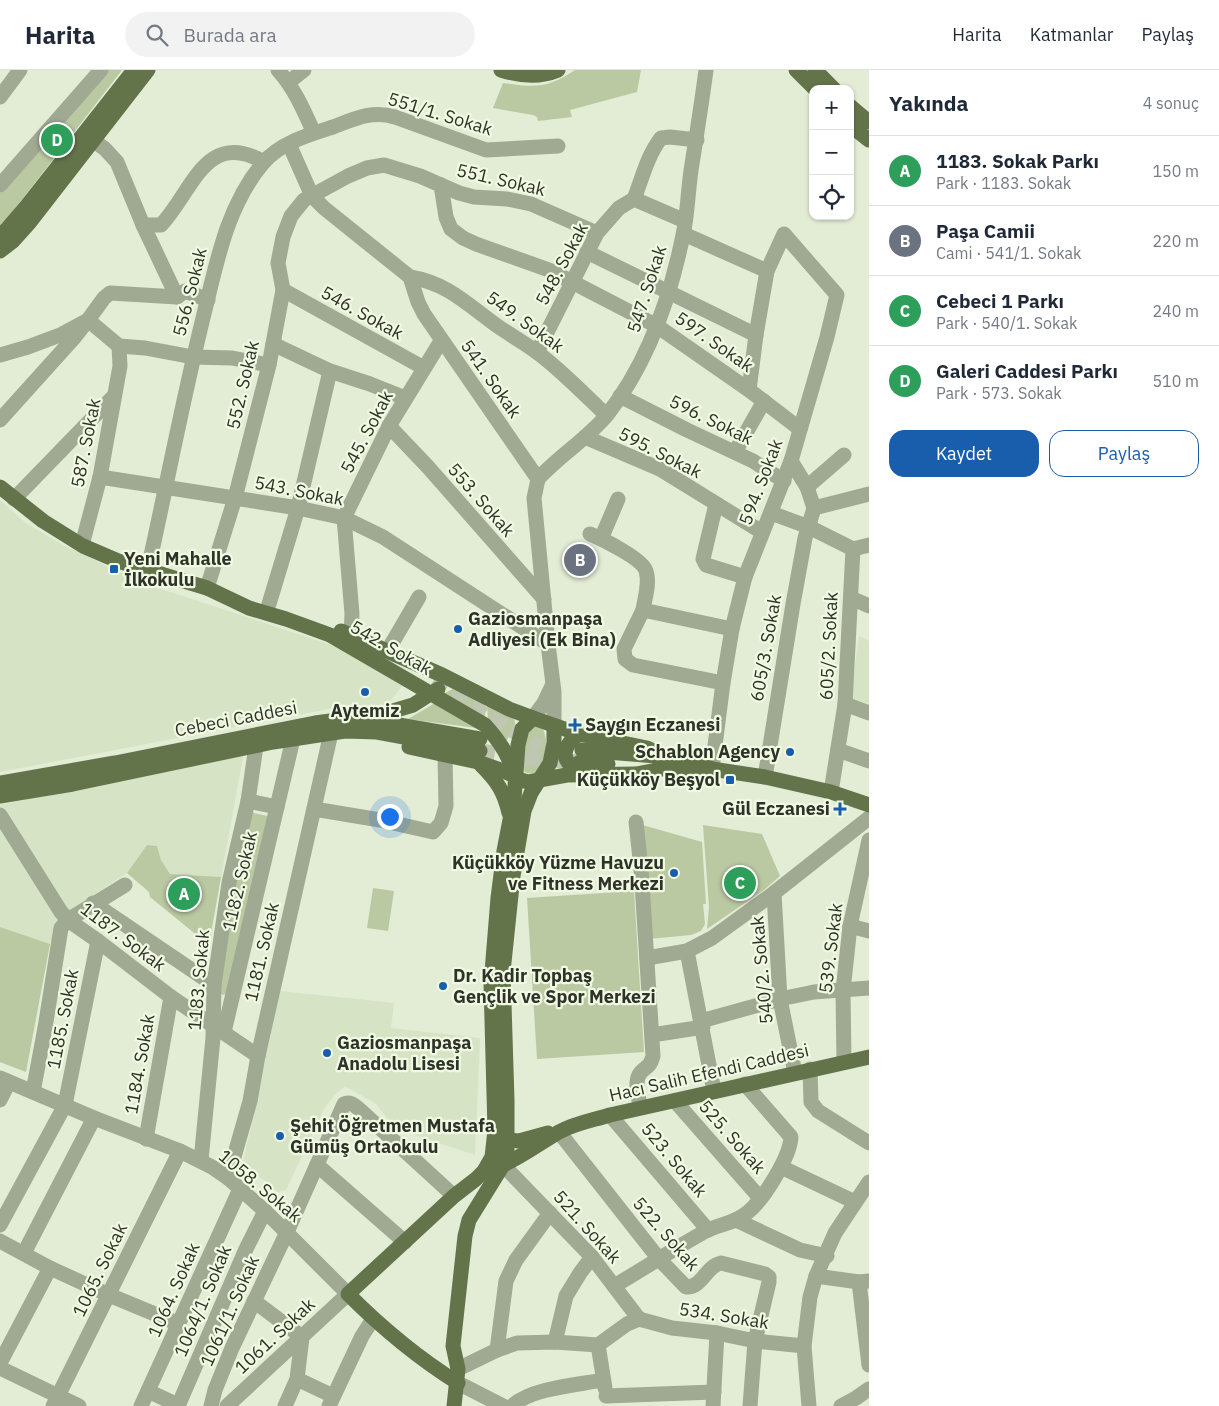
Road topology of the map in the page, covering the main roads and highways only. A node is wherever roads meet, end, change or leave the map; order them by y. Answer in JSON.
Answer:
{"nodes":[{"id":1,"x":134,"y":70,"type":"edge"},
{"id":2,"x":148,"y":70,"type":"edge"},
{"id":3,"x":500,"y":70,"type":"edge"},
{"id":4,"x":558,"y":70,"type":"edge"},
{"id":5,"x":796,"y":70,"type":"edge"},
{"id":6,"x":816,"y":70,"type":"edge"},
{"id":7,"x":811,"y":85,"type":"edge"},
{"id":8,"x":830,"y":85,"type":"edge"},
{"id":9,"x":854,"y":109,"type":"edge"},
{"id":10,"x":869,"y":122,"type":"edge"},
{"id":11,"x":854,"y":128,"type":"edge"},
{"id":12,"x":869,"y":140,"type":"edge"},
{"id":13,"x":0,"y":236,"type":"edge"},
{"id":14,"x":0,"y":251,"type":"edge"},
{"id":15,"x":0,"y":487,"type":"edge"},
{"id":16,"x":213,"y":591,"type":"junction"},
{"id":17,"x":351,"y":636,"type":"junction"},
{"id":18,"x":409,"y":680,"type":"junction"},
{"id":19,"x":460,"y":683,"type":"junction"},
{"id":20,"x":432,"y":688,"type":"junction"},
{"id":21,"x":404,"y":708,"type":"junction"},
{"id":22,"x":533,"y":718,"type":"junction"},
{"id":23,"x":370,"y":720,"type":"junction"},
{"id":24,"x":567,"y":730,"type":"junction"},
{"id":25,"x":338,"y":732,"type":"junction"},
{"id":26,"x":479,"y":751,"type":"junction"},
{"id":27,"x":582,"y":762,"type":"junction"},
{"id":28,"x":666,"y":762,"type":"junction"},
{"id":29,"x":515,"y":776,"type":"junction"},
{"id":30,"x":538,"y":780,"type":"junction"},
{"id":31,"x":0,"y":782,"type":"edge"},
{"id":32,"x":0,"y":796,"type":"edge"},
{"id":33,"x":869,"y":805,"type":"edge"},
{"id":34,"x":510,"y":820,"type":"junction"},
{"id":35,"x":869,"y":1057,"type":"edge"},
{"id":36,"x":559,"y":1132,"type":"junction"},
{"id":37,"x":508,"y":1140,"type":"junction"},
{"id":38,"x":502,"y":1165,"type":"junction"},
{"id":39,"x":454,"y":1196,"type":"junction"},
{"id":40,"x":469,"y":1220,"type":"junction"},
{"id":41,"x":453,"y":1346,"type":"junction"},
{"id":42,"x":423,"y":1358,"type":"junction"},
{"id":43,"x":458,"y":1376,"type":"junction"},
{"id":44,"x":454,"y":1406,"type":"edge"}],
"edges":[{"from":1,"to":13,"type":"main road"},
{"from":2,"to":14,"type":"main road"},
{"from":3,"to":4,"type":"main road"},
{"from":5,"to":7,"type":"main road"},
{"from":6,"to":8,"type":"main road"},
{"from":9,"to":10,"type":"main road"},
{"from":11,"to":12,"type":"main road"},
{"from":15,"to":16,"type":"main road","name":"542. Sokak"},
{"from":16,"to":17,"type":"main road","name":"542. Sokak"},
{"from":16,"to":18,"type":"main road","name":"542. Sokak"},
{"from":17,"to":19,"type":"main road","name":"542. Sokak"},
{"from":17,"to":20,"type":"main road"},
{"from":18,"to":20,"type":"main road","name":"542. Sokak"},
{"from":18,"to":21,"type":"main road"},
{"from":19,"to":20,"type":"main road"},
{"from":19,"to":22,"type":"main road","name":"542. Sokak"},
{"from":20,"to":21,"type":"main road"},
{"from":20,"to":29,"type":"main road","name":"542. Sokak"},
{"from":21,"to":23,"type":"main road"},
{"from":22,"to":24,"type":"main road","name":"542. Sokak"},
{"from":22,"to":29,"type":"main road"},
{"from":23,"to":26,"type":"main road","name":"Cebeci Caddesi"},
{"from":23,"to":31,"type":"main road","name":"Cebeci Caddesi"},
{"from":24,"to":27,"type":"main road"},
{"from":24,"to":28,"type":"main road","name":"542. Sokak"},
{"from":24,"to":30,"type":"main road"},
{"from":25,"to":26,"type":"main road","name":"Cebeci Caddesi"},
{"from":25,"to":26,"type":"main road"},
{"from":25,"to":32,"type":"main road","name":"Cebeci Caddesi"},
{"from":26,"to":29,"type":"main road"},
{"from":26,"to":34,"type":"main road"},
{"from":27,"to":28,"type":"main road"},
{"from":27,"to":30,"type":"main road"},
{"from":28,"to":33,"type":"main road"},
{"from":29,"to":30,"type":"main road"},
{"from":29,"to":34,"type":"main road"},
{"from":30,"to":37,"type":"main road"},
{"from":34,"to":39,"type":"main road"},
{"from":35,"to":36,"type":"main road","name":"Hacı Salih Efendi Caddesi"},
{"from":36,"to":37,"type":"main road"},
{"from":36,"to":38,"type":"main road"},
{"from":37,"to":38,"type":"main road"},
{"from":38,"to":40,"type":"main road"},
{"from":39,"to":40,"type":"main road"},
{"from":39,"to":42,"type":"main road","name":"1058. Sokak"},
{"from":40,"to":41,"type":"main road"},
{"from":41,"to":42,"type":"main road"},
{"from":41,"to":43,"type":"main road"},
{"from":42,"to":43,"type":"main road","name":"1058. Sokak"},
{"from":43,"to":44,"type":"main road"}]}
